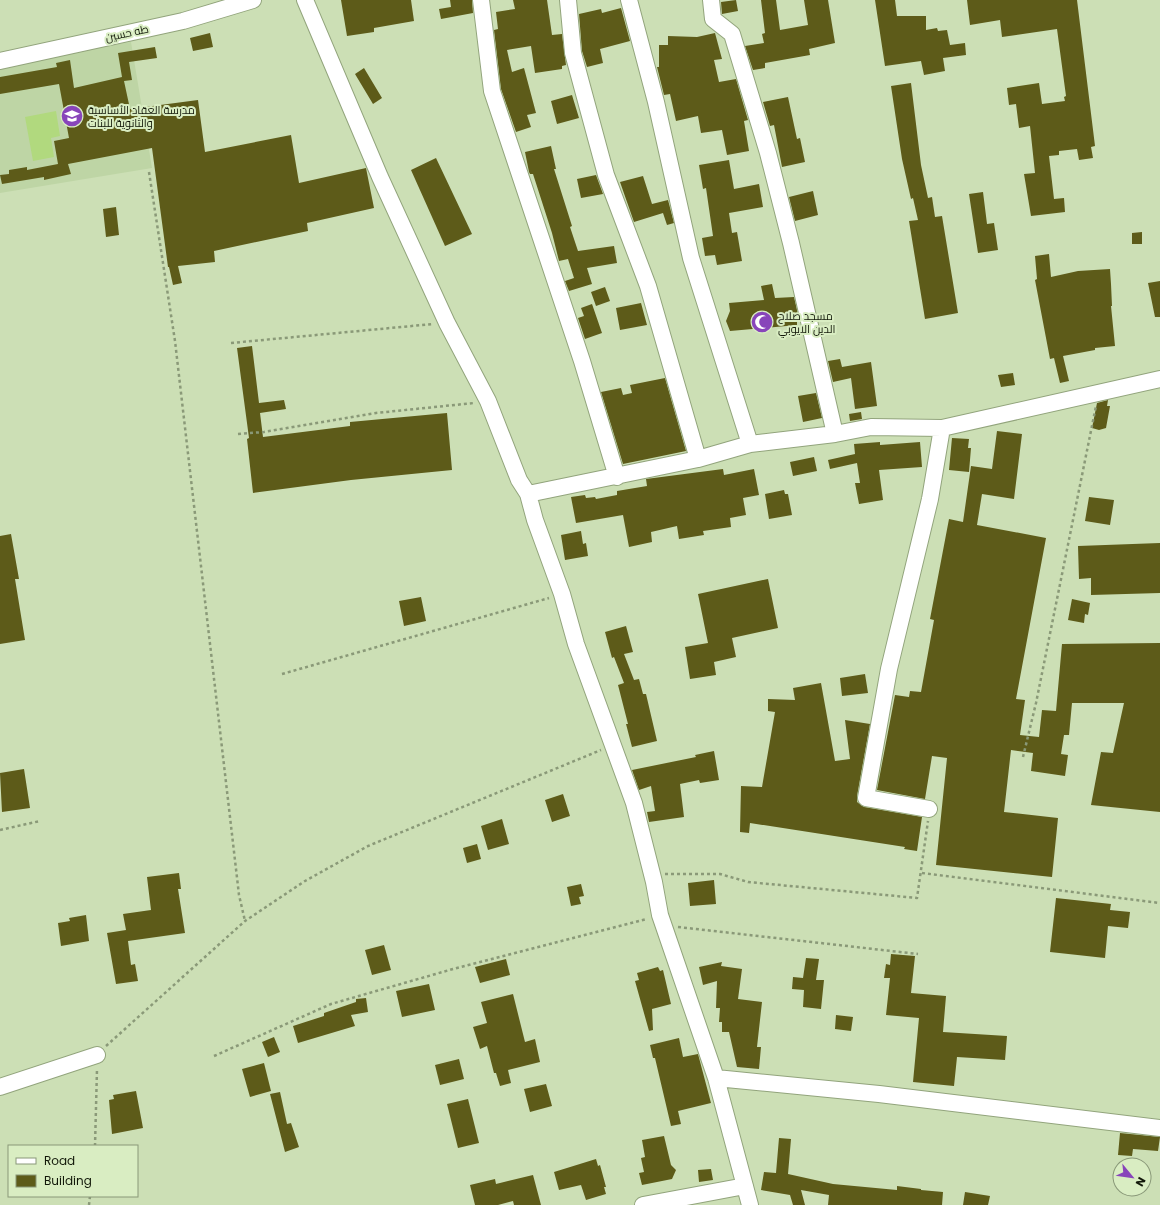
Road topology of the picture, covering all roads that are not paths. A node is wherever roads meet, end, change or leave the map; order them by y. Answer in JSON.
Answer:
{"nodes":[{"id":1,"x":253,"y":0,"type":"edge"},
{"id":2,"x":305,"y":0,"type":"edge"},
{"id":3,"x":481,"y":0,"type":"edge"},
{"id":4,"x":568,"y":0,"type":"edge"},
{"id":5,"x":629,"y":0,"type":"edge"},
{"id":6,"x":711,"y":0,"type":"edge"},
{"id":7,"x":0,"y":61,"type":"edge"},
{"id":8,"x":1160,"y":379,"type":"edge"},
{"id":9,"x":942,"y":428,"type":"junction"},
{"id":10,"x":835,"y":434,"type":"junction"},
{"id":11,"x":750,"y":444,"type":"junction"},
{"id":12,"x":698,"y":459,"type":"junction"},
{"id":13,"x":616,"y":477,"type":"junction"},
{"id":14,"x":528,"y":494,"type":"junction"},
{"id":15,"x":929,"y":809,"type":"road end"},
{"id":16,"x":97,"y":1055,"type":"road end"},
{"id":17,"x":716,"y":1078,"type":"junction"},
{"id":18,"x":0,"y":1087,"type":"edge"},
{"id":19,"x":1160,"y":1128,"type":"edge"},
{"id":20,"x":745,"y":1186,"type":"junction"},
{"id":21,"x":643,"y":1205,"type":"edge"},
{"id":22,"x":750,"y":1205,"type":"edge"}],
"edges":[{"from":1,"to":7,"type":"street","name":"طه حسين"},
{"from":2,"to":14,"type":"street"},
{"from":3,"to":13,"type":"street"},
{"from":4,"to":12,"type":"street"},
{"from":5,"to":11,"type":"street"},
{"from":6,"to":10,"type":"street"},
{"from":8,"to":9,"type":"street"},
{"from":9,"to":10,"type":"street"},
{"from":9,"to":15,"type":"street"},
{"from":10,"to":11,"type":"street"},
{"from":11,"to":12,"type":"street"},
{"from":12,"to":13,"type":"street"},
{"from":13,"to":14,"type":"street"},
{"from":14,"to":17,"type":"street"},
{"from":16,"to":18,"type":"street"},
{"from":17,"to":19,"type":"street"},
{"from":17,"to":20,"type":"street"},
{"from":20,"to":21,"type":"street"},
{"from":20,"to":22,"type":"street"}]}
